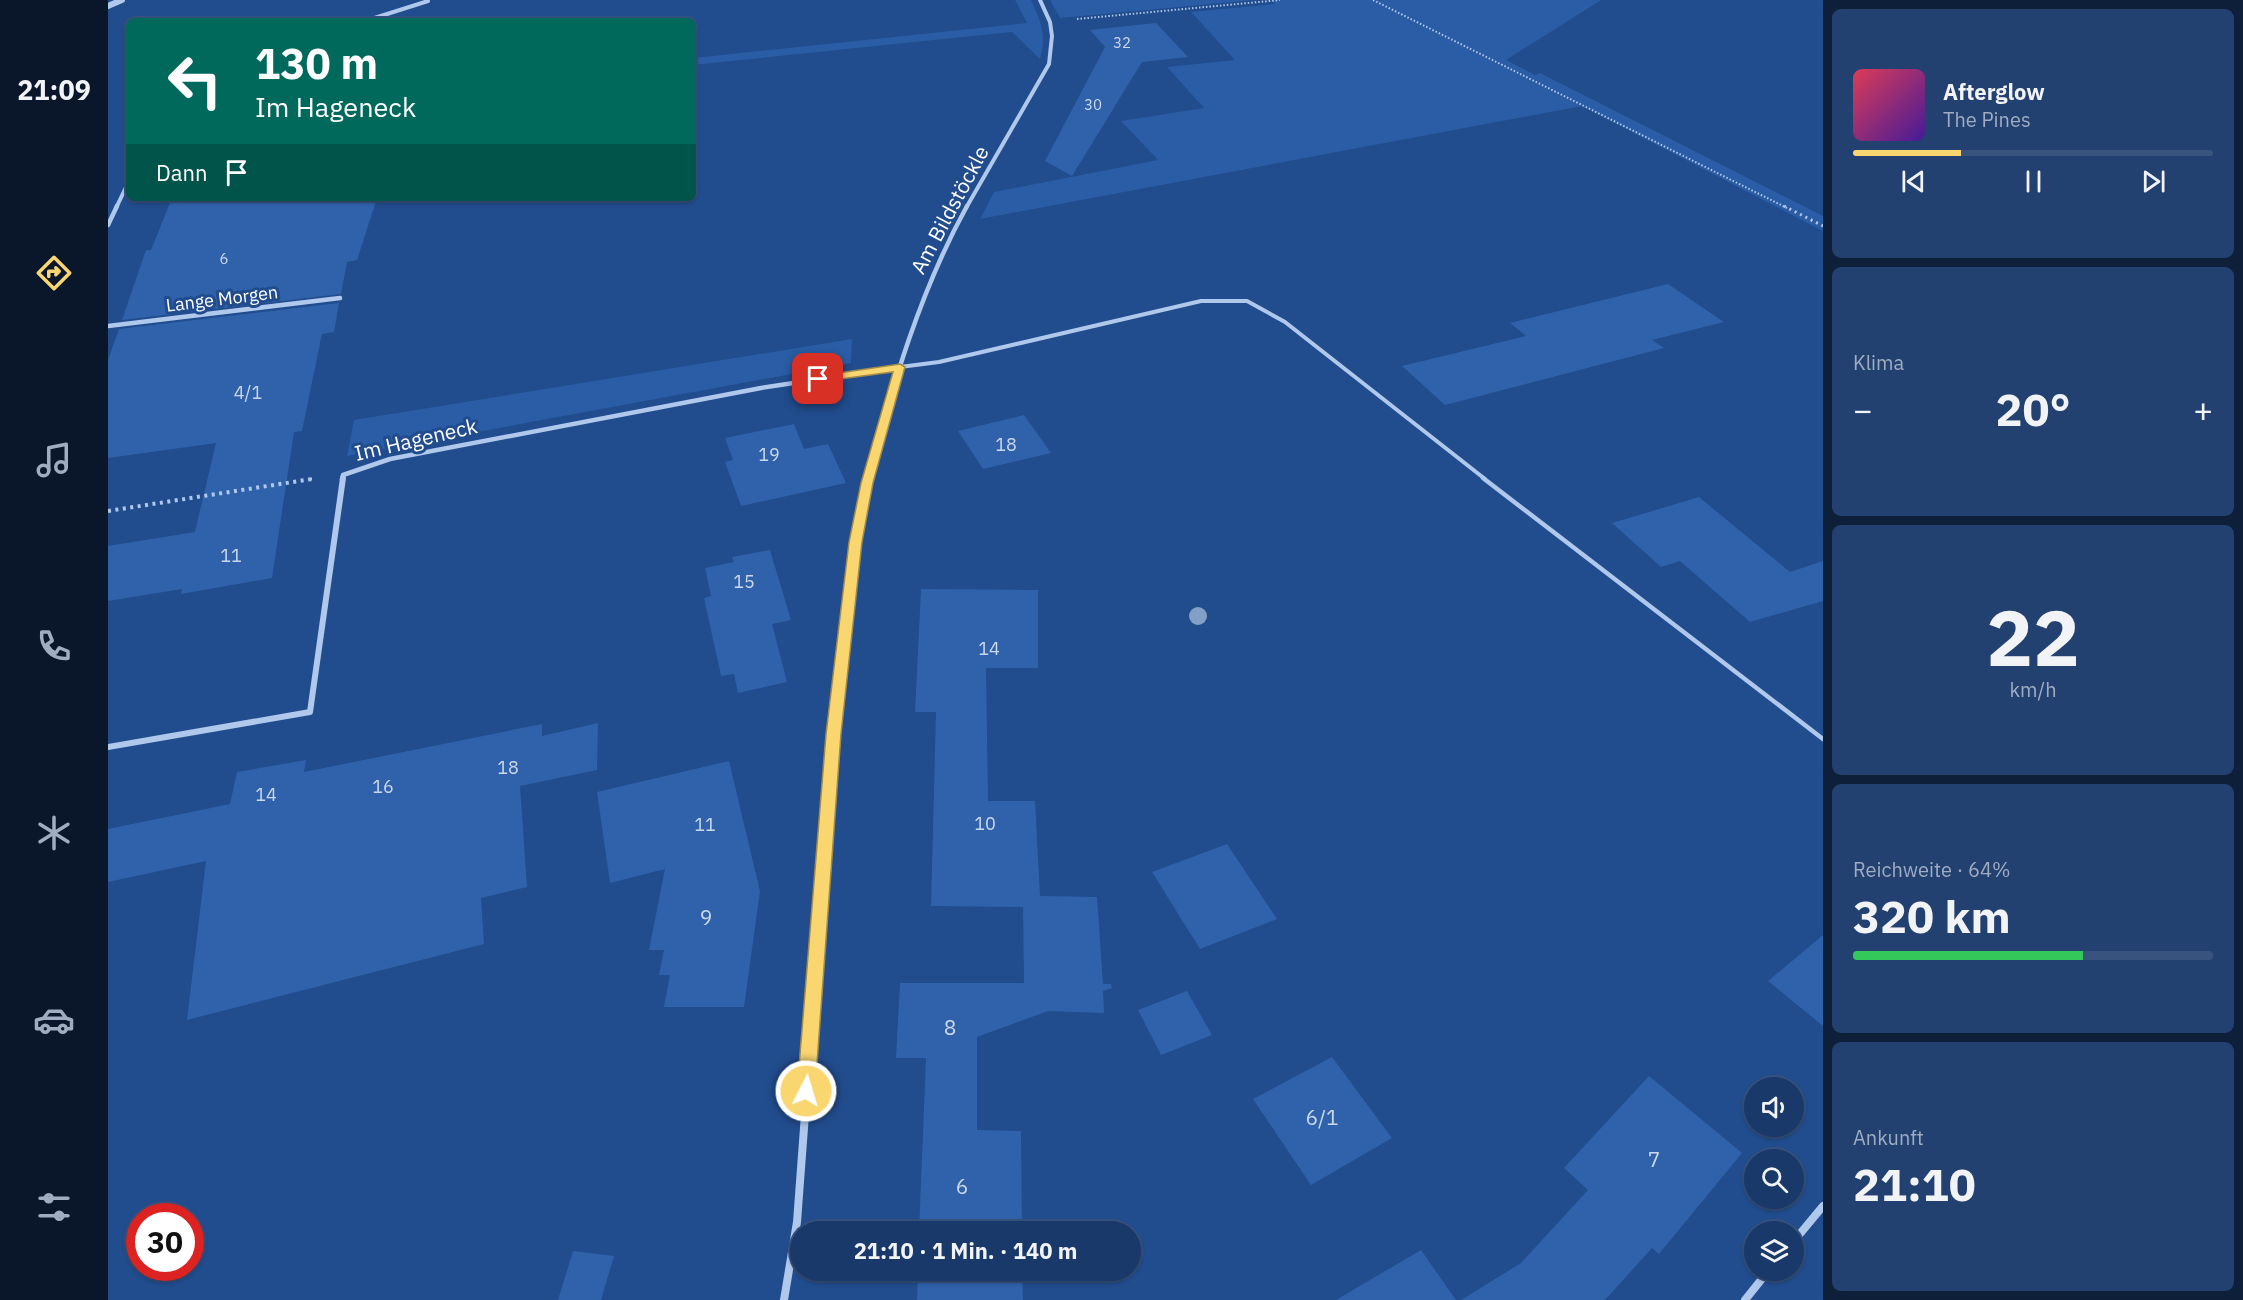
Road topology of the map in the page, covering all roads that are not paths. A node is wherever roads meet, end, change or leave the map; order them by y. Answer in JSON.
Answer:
{"nodes":[{"id":1,"x":122,"y":0,"type":"edge"},
{"id":2,"x":1040,"y":0,"type":"edge"},
{"id":3,"x":428,"y":1,"type":"edge"},
{"id":4,"x":108,"y":6,"type":"edge"},
{"id":5,"x":374,"y":18,"type":"edge"},
{"id":6,"x":126,"y":187,"type":"edge"},
{"id":7,"x":108,"y":225,"type":"edge"},
{"id":8,"x":340,"y":298,"type":"dead end"},
{"id":9,"x":108,"y":326,"type":"edge"},
{"id":10,"x":900,"y":367,"type":"junction"},
{"id":11,"x":1823,"y":738,"type":"edge"},
{"id":12,"x":108,"y":747,"type":"edge"},
{"id":13,"x":1823,"y":1206,"type":"edge"},
{"id":14,"x":1804,"y":1229,"type":"edge"},
{"id":15,"x":1760,"y":1281,"type":"edge"},
{"id":16,"x":784,"y":1300,"type":"edge"},
{"id":17,"x":1745,"y":1300,"type":"edge"}],
"edges":[{"from":1,"to":4,"type":"street"},
{"from":2,"to":10,"type":"street","name":"Am Bildstöckle"},
{"from":3,"to":5,"type":"street"},
{"from":6,"to":7,"type":"street"},
{"from":8,"to":9,"type":"street","name":"Lange Morgen"},
{"from":10,"to":11,"type":"lane"},
{"from":10,"to":12,"type":"street","name":"Im Hageneck"},
{"from":10,"to":16,"type":"street","name":"Am Bildstöckle"},
{"from":13,"to":14,"type":"street"},
{"from":15,"to":17,"type":"street"}]}
